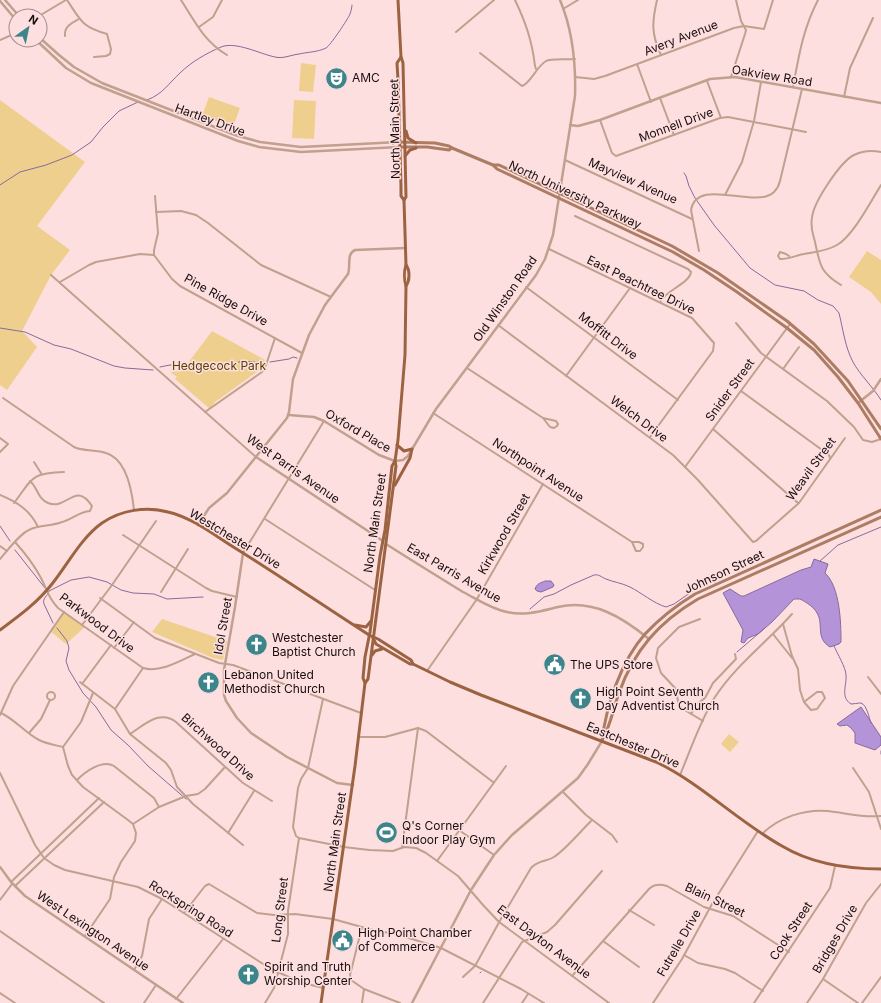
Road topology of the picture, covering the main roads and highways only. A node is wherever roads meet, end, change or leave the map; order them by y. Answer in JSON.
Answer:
{"nodes":[{"id":1,"x":398,"y":0,"type":"edge"},
{"id":2,"x":400,"y":57,"type":"junction"},
{"id":3,"x":404,"y":128,"type":"junction"},
{"id":4,"x":399,"y":134,"type":"junction"},
{"id":5,"x":399,"y":142,"type":"junction"},
{"id":6,"x":405,"y":142,"type":"junction"},
{"id":7,"x":393,"y":143,"type":"road end"},
{"id":8,"x":416,"y":143,"type":"junction"},
{"id":9,"x":399,"y":147,"type":"junction"},
{"id":10,"x":404,"y":147,"type":"junction"},
{"id":11,"x":416,"y":148,"type":"junction"},
{"id":12,"x":452,"y":148,"type":"junction"},
{"id":13,"x":404,"y":158,"type":"junction"},
{"id":14,"x":493,"y":165,"type":"junction"},
{"id":15,"x":401,"y":187,"type":"junction"},
{"id":16,"x":405,"y":190,"type":"junction"},
{"id":17,"x":404,"y":200,"type":"junction"},
{"id":18,"x":407,"y":267,"type":"junction"},
{"id":19,"x":405,"y":280,"type":"junction"},
{"id":20,"x":409,"y":282,"type":"junction"},
{"id":21,"x":406,"y":286,"type":"junction"},
{"id":22,"x":881,"y":429,"type":"edge"},
{"id":23,"x":881,"y":439,"type":"edge"},
{"id":24,"x":397,"y":445,"type":"junction"},
{"id":25,"x":395,"y":461,"type":"junction"},
{"id":26,"x":393,"y":489,"type":"junction"},
{"id":27,"x":881,"y":510,"type":"edge"},
{"id":28,"x":881,"y":517,"type":"edge"},
{"id":29,"x":384,"y":543,"type":"junction"},
{"id":30,"x":371,"y":620,"type":"junction"},
{"id":31,"x":346,"y":621,"type":"junction"},
{"id":32,"x":0,"y":630,"type":"edge"},
{"id":33,"x":369,"y":636,"type":"junction"},
{"id":34,"x":373,"y":638,"type":"junction"},
{"id":35,"x":390,"y":653,"type":"junction"},
{"id":36,"x":371,"y":656,"type":"junction"},
{"id":37,"x":413,"y":664,"type":"junction"},
{"id":38,"x":365,"y":683,"type":"junction"},
{"id":39,"x":602,"y":741,"type":"junction"},
{"id":40,"x":881,"y":869,"type":"edge"},
{"id":41,"x":321,"y":1003,"type":"edge"}],
"edges":[{"from":1,"to":2,"type":"main road","name":"North Main Street"},
{"from":2,"to":3,"type":"main road","name":"North Main Street"},
{"from":2,"to":4,"type":"main road","name":"North Main Street"},
{"from":3,"to":6,"type":"main road","name":"North Main Street"},
{"from":3,"to":8,"type":"main road"},
{"from":4,"to":5,"type":"main road","name":"North Main Street"},
{"from":4,"to":7,"type":"main road"},
{"from":5,"to":6,"type":"main road"},
{"from":5,"to":9,"type":"main road","name":"North Main Street"},
{"from":6,"to":8,"type":"main road"},
{"from":6,"to":10,"type":"main road","name":"North Main Street"},
{"from":8,"to":12,"type":"main road"},
{"from":9,"to":10,"type":"main road"},
{"from":9,"to":15,"type":"main road","name":"North Main Street"},
{"from":10,"to":11,"type":"main road"},
{"from":10,"to":13,"type":"main road","name":"North Main Street"},
{"from":11,"to":12,"type":"main road"},
{"from":11,"to":13,"type":"main road"},
{"from":12,"to":14,"type":"main road"},
{"from":13,"to":16,"type":"main road","name":"North Main Street"},
{"from":14,"to":22,"type":"main road","name":"North University Parkway"},
{"from":14,"to":23,"type":"main road","name":"North University Parkway"},
{"from":15,"to":16,"type":"main road"},
{"from":15,"to":17,"type":"main road","name":"North Main Street"},
{"from":16,"to":17,"type":"main road","name":"North Main Street"},
{"from":17,"to":18,"type":"main road","name":"North Main Street"},
{"from":18,"to":19,"type":"main road","name":"North Main Street"},
{"from":18,"to":20,"type":"main road","name":"North Main Street"},
{"from":19,"to":20,"type":"main road"},
{"from":19,"to":21,"type":"main road","name":"North Main Street"},
{"from":20,"to":21,"type":"main road"},
{"from":21,"to":24,"type":"main road","name":"North Main Street"},
{"from":24,"to":25,"type":"main road","name":"North Main Street"},
{"from":24,"to":26,"type":"main road"},
{"from":25,"to":26,"type":"main road","name":"North Main Street"},
{"from":25,"to":29,"type":"main road","name":"North Main Street"},
{"from":26,"to":29,"type":"main road","name":"North Main Street"},
{"from":27,"to":39,"type":"main road","name":"Johnson Street"},
{"from":28,"to":39,"type":"main road","name":"Johnson Street"},
{"from":29,"to":30,"type":"main road","name":"North Main Street"},
{"from":29,"to":34,"type":"main road","name":"North Main Street"},
{"from":30,"to":31,"type":"main road"},
{"from":30,"to":33,"type":"main road","name":"North Main Street"},
{"from":31,"to":32,"type":"main road","name":"Westchester Drive"},
{"from":31,"to":33,"type":"main road","name":"Westchester Drive"},
{"from":33,"to":34,"type":"main road","name":"Westchester Drive"},
{"from":33,"to":38,"type":"main road","name":"North Main Street"},
{"from":34,"to":35,"type":"main road","name":"Eastchester Drive"},
{"from":34,"to":36,"type":"main road","name":"North Main Street"},
{"from":34,"to":37,"type":"main road","name":"Eastchester Drive"},
{"from":35,"to":36,"type":"main road"},
{"from":35,"to":37,"type":"main road","name":"Eastchester Drive"},
{"from":36,"to":38,"type":"main road","name":"North Main Street"},
{"from":37,"to":39,"type":"main road","name":"Eastchester Drive"},
{"from":38,"to":41,"type":"main road","name":"North Main Street"},
{"from":39,"to":40,"type":"main road","name":"Eastchester Drive"}]}
